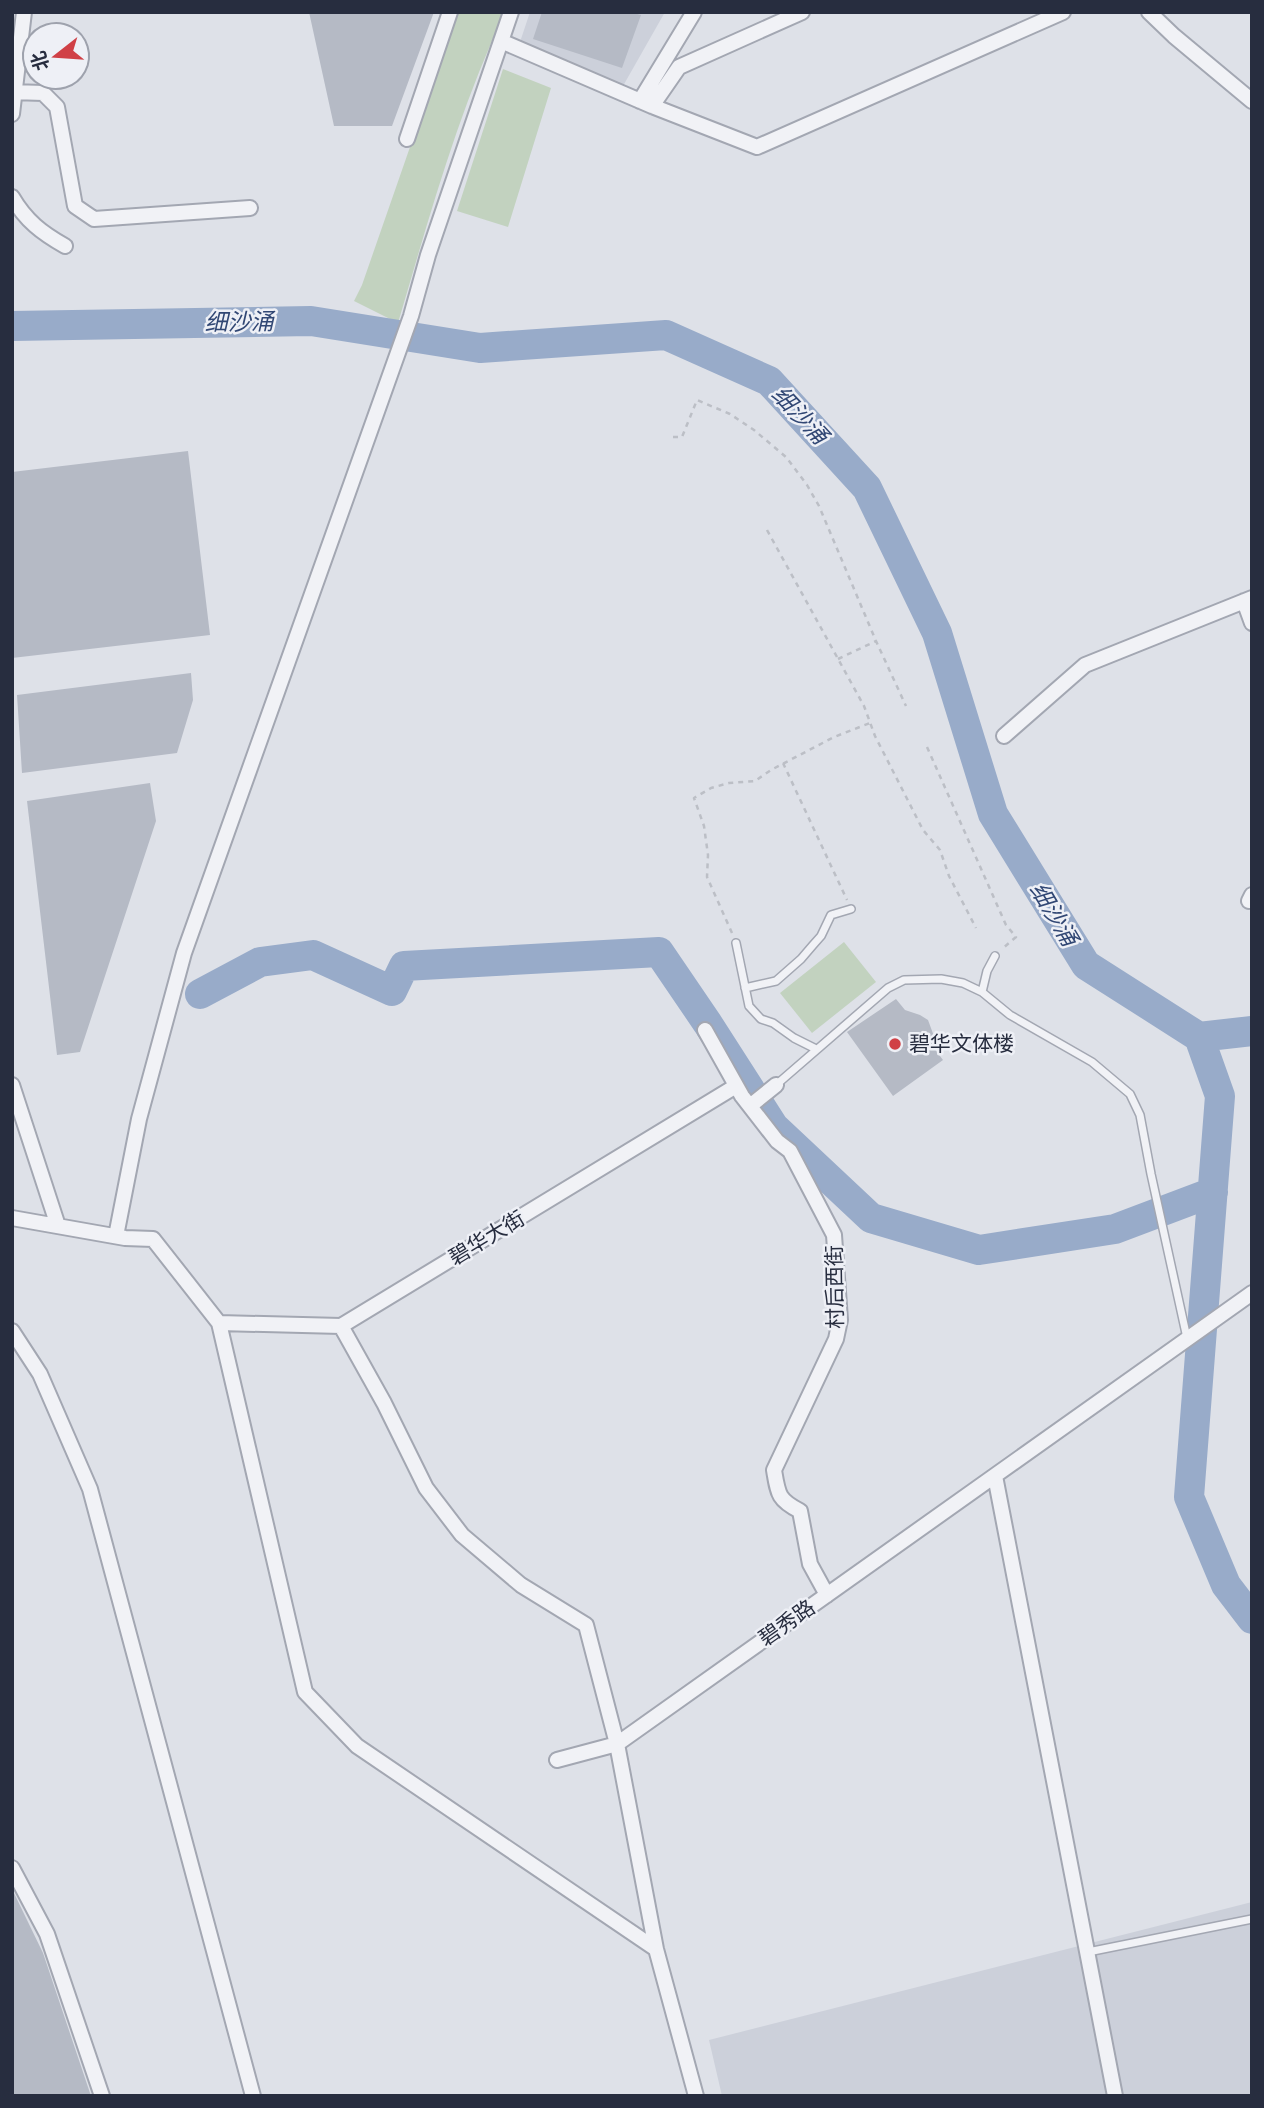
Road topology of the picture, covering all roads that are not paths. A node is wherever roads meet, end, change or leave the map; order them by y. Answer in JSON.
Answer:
{"nodes":[{"id":1,"x":24,"y":12,"type":"edge"},
{"id":2,"x":450,"y":12,"type":"edge"},
{"id":3,"x":511,"y":12,"type":"edge"},
{"id":4,"x":694,"y":12,"type":"edge"},
{"id":5,"x":802,"y":12,"type":"edge"},
{"id":6,"x":1063,"y":12,"type":"edge"},
{"id":7,"x":1149,"y":12,"type":"edge"},
{"id":8,"x":501,"y":41,"type":"junction"},
{"id":9,"x":13,"y":92,"type":"edge"},
{"id":10,"x":1252,"y":101,"type":"edge"},
{"id":11,"x":646,"y":104,"type":"junction"},
{"id":12,"x":12,"y":114,"type":"edge"},
{"id":13,"x":407,"y":139,"type":"dead end"},
{"id":14,"x":12,"y":197,"type":"edge"},
{"id":15,"x":250,"y":208,"type":"dead end"},
{"id":16,"x":65,"y":246,"type":"dead end"},
{"id":17,"x":1248,"y":599,"type":"edge"},
{"id":18,"x":1252,"y":623,"type":"edge"},
{"id":19,"x":1004,"y":736,"type":"dead end"},
{"id":20,"x":851,"y":909,"type":"road end"},
{"id":21,"x":736,"y":943,"type":"road end"},
{"id":22,"x":995,"y":956,"type":"dead end"},
{"id":23,"x":745,"y":988,"type":"junction"},
{"id":24,"x":982,"y":992,"type":"junction"},
{"id":25,"x":705,"y":1030,"type":"dead end"},
{"id":26,"x":816,"y":1049,"type":"junction"},
{"id":27,"x":12,"y":1085,"type":"edge"},
{"id":28,"x":776,"y":1085,"type":"joint"},
{"id":29,"x":736,"y":1086,"type":"junction"},
{"id":30,"x":751,"y":1106,"type":"junction"},
{"id":31,"x":12,"y":1218,"type":"edge"},
{"id":32,"x":58,"y":1226,"type":"junction"},
{"id":33,"x":116,"y":1236,"type":"junction"},
{"id":34,"x":1252,"y":1293,"type":"edge"},
{"id":35,"x":219,"y":1323,"type":"junction"},
{"id":36,"x":341,"y":1326,"type":"junction"},
{"id":37,"x":12,"y":1331,"type":"edge"},
{"id":38,"x":1187,"y":1339,"type":"junction"},
{"id":39,"x":995,"y":1476,"type":"junction"},
{"id":40,"x":827,"y":1595,"type":"junction"},
{"id":41,"x":617,"y":1744,"type":"junction"},
{"id":42,"x":557,"y":1760,"type":"dead end"},
{"id":43,"x":12,"y":1868,"type":"edge"},
{"id":44,"x":16,"y":1884,"type":"edge"},
{"id":45,"x":1252,"y":1919,"type":"edge"},
{"id":46,"x":656,"y":1949,"type":"junction"},
{"id":47,"x":1087,"y":1952,"type":"junction"},
{"id":48,"x":102,"y":2096,"type":"edge"},
{"id":49,"x":253,"y":2096,"type":"edge"},
{"id":50,"x":696,"y":2096,"type":"edge"},
{"id":51,"x":1115,"y":2096,"type":"edge"}],
"edges":[{"from":1,"to":9,"type":"street"},
{"from":2,"to":13,"type":"street"},
{"from":3,"to":8,"type":"street"},
{"from":4,"to":11,"type":"street"},
{"from":5,"to":11,"type":"street"},
{"from":6,"to":11,"type":"street"},
{"from":7,"to":10,"type":"street"},
{"from":8,"to":11,"type":"street"},
{"from":8,"to":33,"type":"street"},
{"from":9,"to":12,"type":"street"},
{"from":9,"to":15,"type":"street"},
{"from":14,"to":16,"type":"street"},
{"from":17,"to":18,"type":"street"},
{"from":17,"to":19,"type":"street"},
{"from":20,"to":23,"type":"lane"},
{"from":21,"to":23,"type":"lane"},
{"from":22,"to":24,"type":"lane"},
{"from":23,"to":26,"type":"lane"},
{"from":24,"to":26,"type":"lane"},
{"from":24,"to":38,"type":"lane"},
{"from":25,"to":29,"type":"street","name":"村后西街"},
{"from":26,"to":28,"type":"lane"},
{"from":27,"to":32,"type":"street"},
{"from":28,"to":30,"type":"street"},
{"from":29,"to":30,"type":"street","name":"村后西街"},
{"from":29,"to":36,"type":"street","name":"碧华大街"},
{"from":30,"to":40,"type":"street","name":"村后西街"},
{"from":31,"to":32,"type":"street"},
{"from":32,"to":33,"type":"street"},
{"from":33,"to":35,"type":"street"},
{"from":34,"to":38,"type":"street","name":"碧秀路"},
{"from":35,"to":36,"type":"street"},
{"from":35,"to":46,"type":"street"},
{"from":36,"to":41,"type":"street"},
{"from":37,"to":49,"type":"street"},
{"from":38,"to":39,"type":"street","name":"碧秀路"},
{"from":39,"to":40,"type":"street","name":"碧秀路"},
{"from":39,"to":47,"type":"street"},
{"from":40,"to":41,"type":"street","name":"碧秀路"},
{"from":41,"to":42,"type":"street"},
{"from":41,"to":46,"type":"street"},
{"from":43,"to":44,"type":"street"},
{"from":44,"to":48,"type":"street"},
{"from":45,"to":47,"type":"lane"},
{"from":46,"to":50,"type":"street"},
{"from":47,"to":51,"type":"street"}]}
